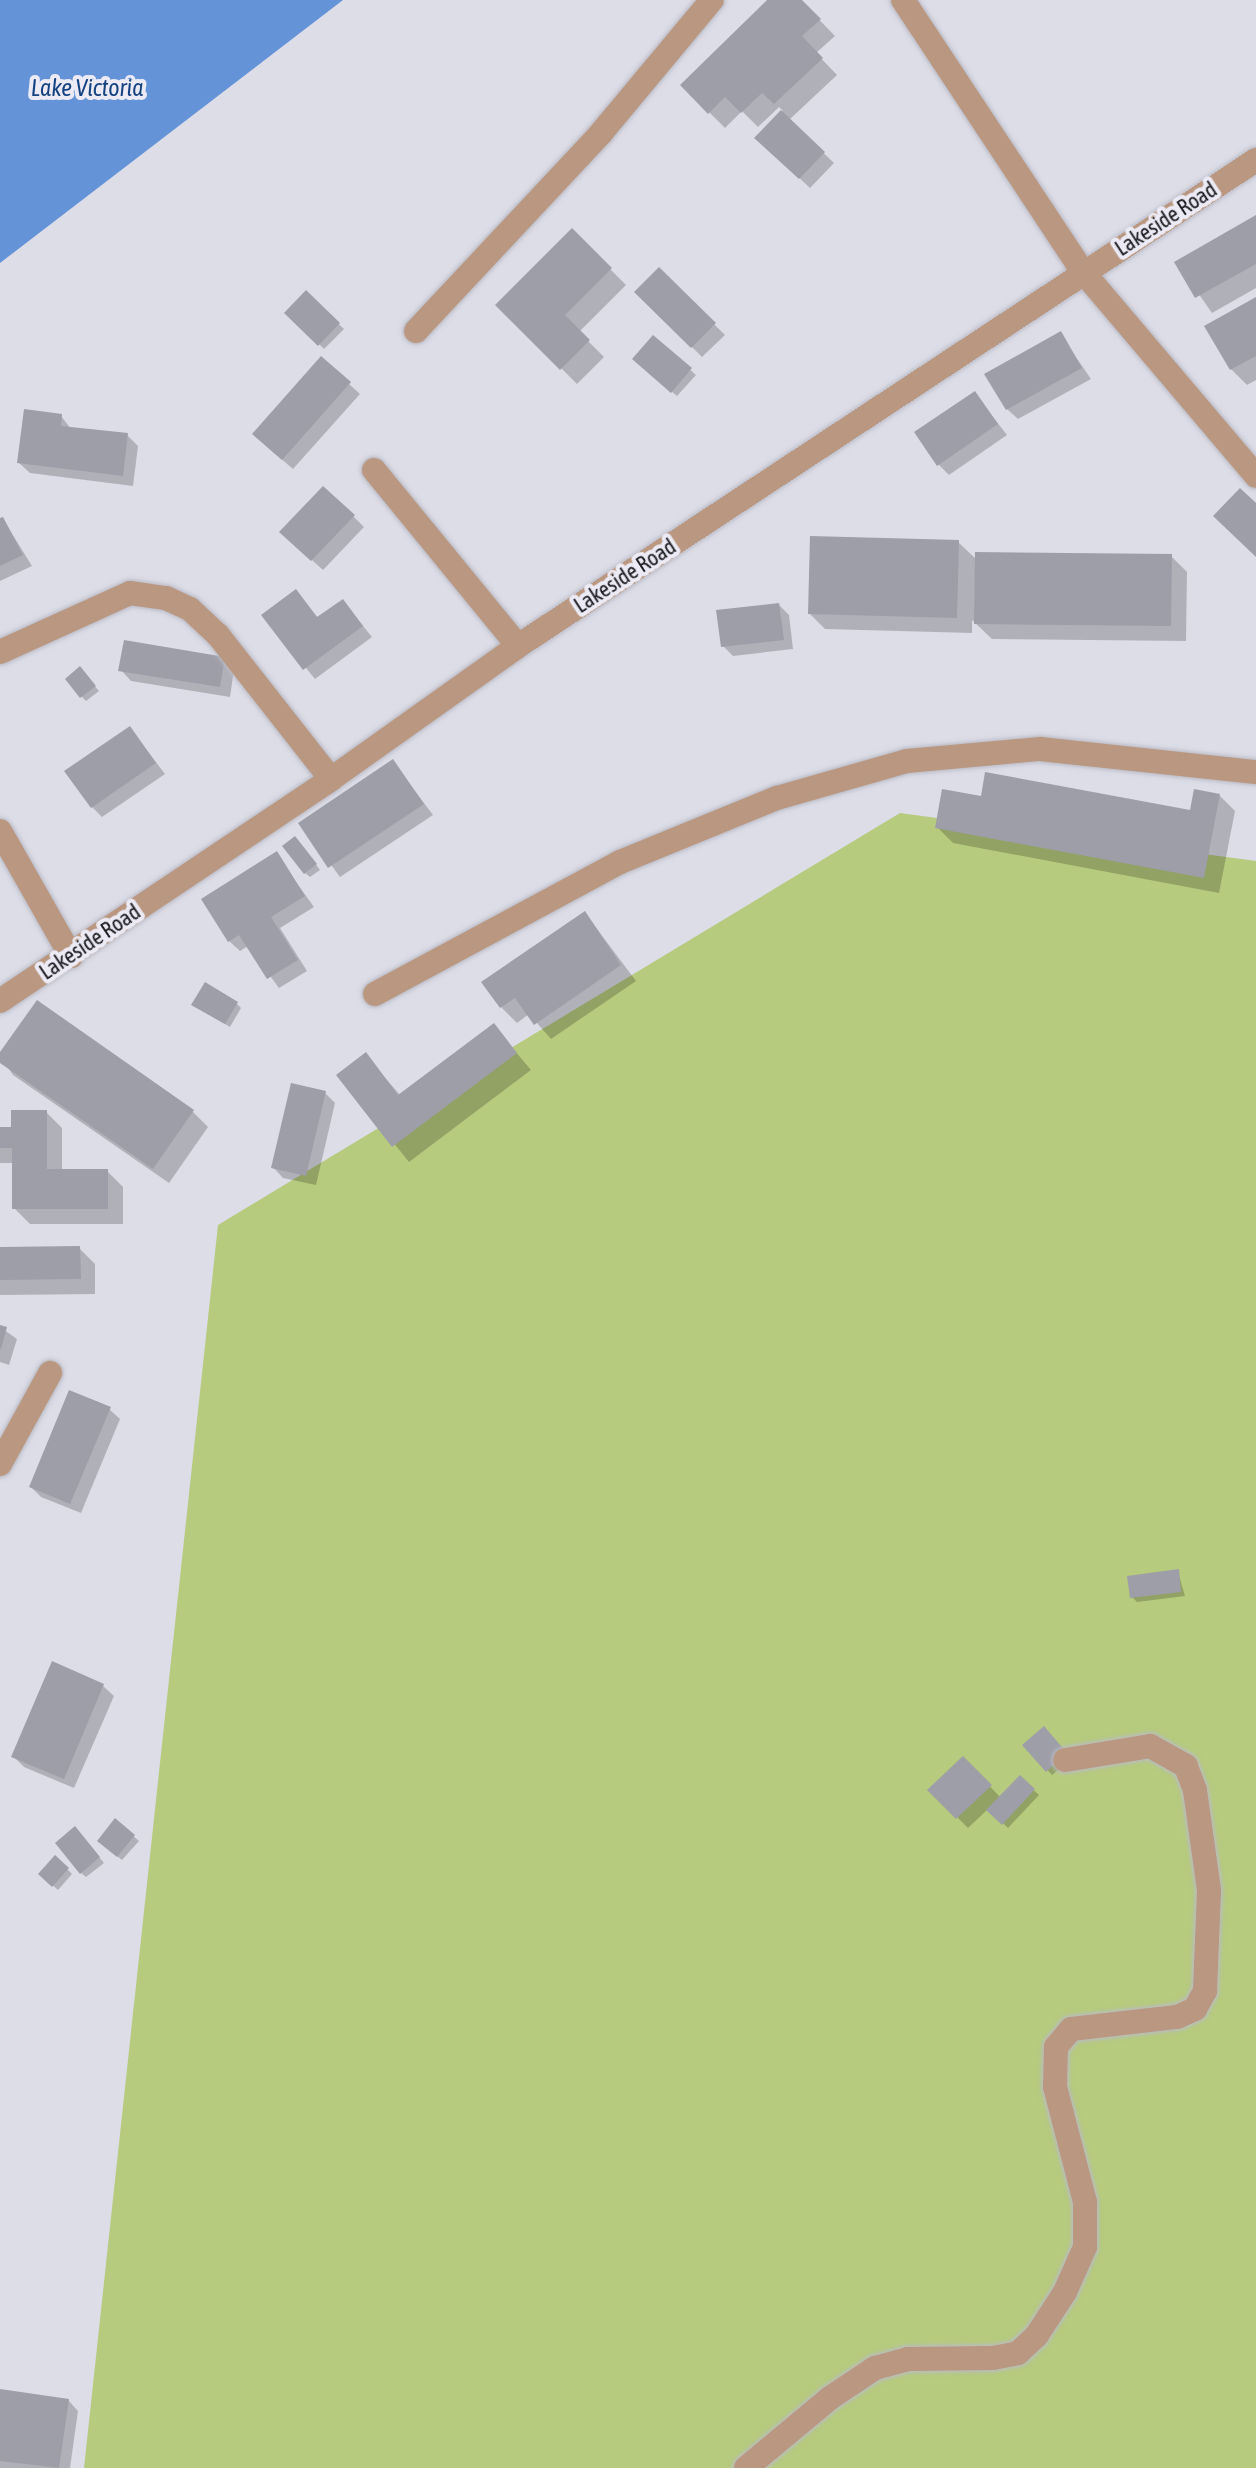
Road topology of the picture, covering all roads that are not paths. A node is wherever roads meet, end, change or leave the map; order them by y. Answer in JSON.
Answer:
{"nodes":[{"id":1,"x":712,"y":0,"type":"edge"},
{"id":2,"x":903,"y":0,"type":"edge"},
{"id":3,"x":1256,"y":160,"type":"edge"},
{"id":4,"x":1084,"y":273,"type":"junction"},
{"id":5,"x":416,"y":331,"type":"dead end"},
{"id":6,"x":374,"y":470,"type":"dead end"},
{"id":7,"x":1256,"y":476,"type":"edge"},
{"id":8,"x":518,"y":646,"type":"junction"},
{"id":9,"x":0,"y":652,"type":"edge"},
{"id":10,"x":1256,"y":772,"type":"edge"},
{"id":11,"x":331,"y":779,"type":"junction"},
{"id":12,"x":0,"y":831,"type":"edge"},
{"id":13,"x":71,"y":956,"type":"junction"},
{"id":14,"x":375,"y":994,"type":"dead end"},
{"id":15,"x":0,"y":1001,"type":"edge"},
{"id":16,"x":50,"y":1373,"type":"dead end"},
{"id":17,"x":0,"y":1464,"type":"edge"},
{"id":18,"x":1065,"y":1760,"type":"dead end"},
{"id":19,"x":746,"y":2468,"type":"edge"}],
"edges":[{"from":1,"to":5,"type":"street"},
{"from":2,"to":4,"type":"street"},
{"from":3,"to":4,"type":"street","name":"Lakeside Road"},
{"from":4,"to":7,"type":"street"},
{"from":4,"to":8,"type":"street","name":"Lakeside Road"},
{"from":6,"to":8,"type":"street"},
{"from":8,"to":11,"type":"street","name":"Lakeside Road"},
{"from":9,"to":11,"type":"street"},
{"from":10,"to":14,"type":"street"},
{"from":11,"to":13,"type":"street","name":"Lakeside Road"},
{"from":12,"to":13,"type":"street"},
{"from":13,"to":15,"type":"street","name":"Lakeside Road"},
{"from":16,"to":17,"type":"street"},
{"from":18,"to":19,"type":"street"}]}
